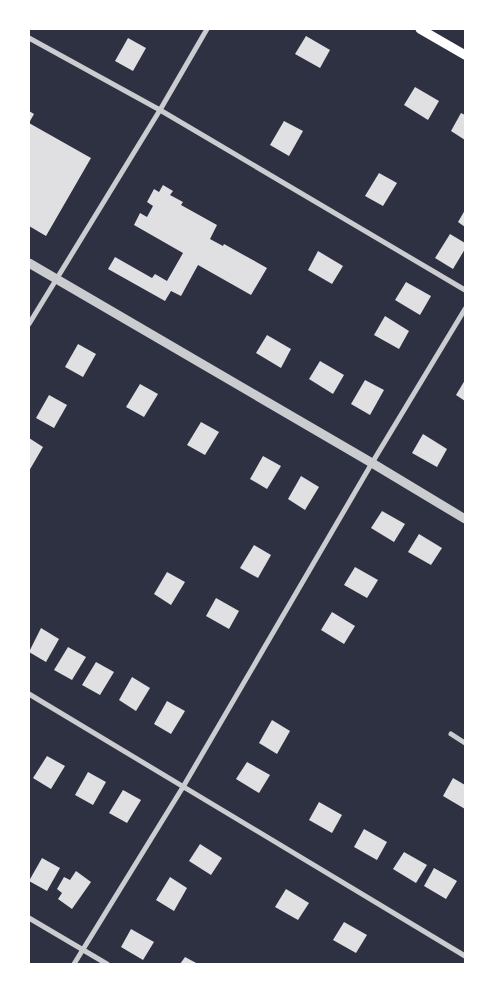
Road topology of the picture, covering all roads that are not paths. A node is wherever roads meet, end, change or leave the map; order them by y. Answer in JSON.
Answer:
{"nodes":[{"id":1,"x":207,"y":29,"type":"edge"},
{"id":2,"x":420,"y":29,"type":"edge"},
{"id":3,"x":29,"y":38,"type":"edge"},
{"id":4,"x":465,"y":55,"type":"edge"},
{"id":5,"x":160,"y":110,"type":"junction"},
{"id":6,"x":29,"y":263,"type":"edge"},
{"id":7,"x":56,"y":278,"type":"junction"},
{"id":8,"x":465,"y":290,"type":"edge"},
{"id":9,"x":465,"y":309,"type":"edge"},
{"id":10,"x":29,"y":324,"type":"edge"},
{"id":11,"x":372,"y":463,"type":"junction"},
{"id":12,"x":465,"y":519,"type":"edge"},
{"id":13,"x":29,"y":694,"type":"edge"},
{"id":14,"x":451,"y":734,"type":"dead end"},
{"id":15,"x":465,"y":743,"type":"edge"},
{"id":16,"x":183,"y":787,"type":"junction"},
{"id":17,"x":29,"y":918,"type":"edge"},
{"id":18,"x":83,"y":949,"type":"junction"},
{"id":19,"x":465,"y":956,"type":"edge"},
{"id":20,"x":74,"y":964,"type":"edge"},
{"id":21,"x":108,"y":964,"type":"edge"}],
"edges":[{"from":1,"to":5,"type":"street"},
{"from":2,"to":4,"type":"main road"},
{"from":3,"to":5,"type":"street"},
{"from":5,"to":7,"type":"street"},
{"from":5,"to":8,"type":"street"},
{"from":6,"to":7,"type":"street"},
{"from":7,"to":10,"type":"street"},
{"from":7,"to":11,"type":"street"},
{"from":9,"to":11,"type":"street"},
{"from":11,"to":12,"type":"street"},
{"from":11,"to":16,"type":"street"},
{"from":13,"to":16,"type":"street"},
{"from":14,"to":15,"type":"street"},
{"from":16,"to":18,"type":"street"},
{"from":16,"to":19,"type":"street"},
{"from":17,"to":18,"type":"street"},
{"from":18,"to":20,"type":"street"},
{"from":18,"to":21,"type":"street"}]}
